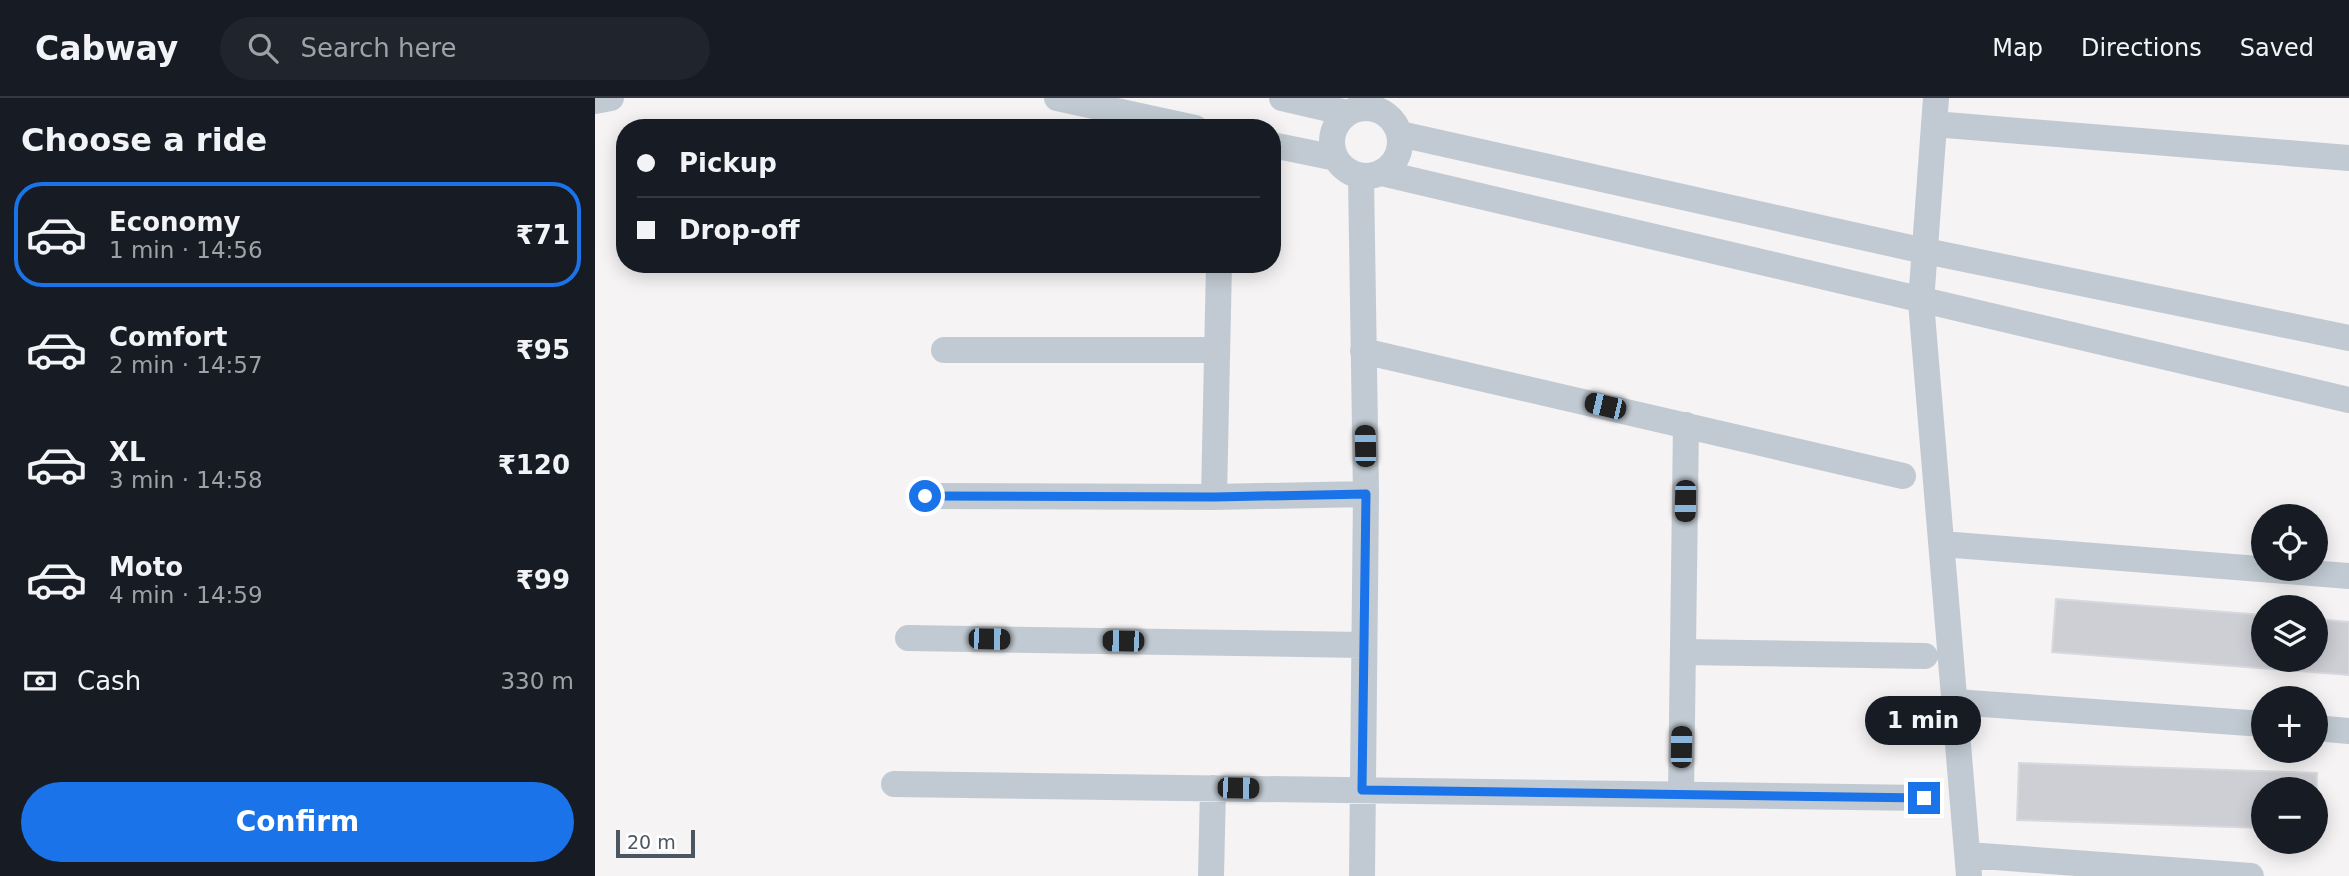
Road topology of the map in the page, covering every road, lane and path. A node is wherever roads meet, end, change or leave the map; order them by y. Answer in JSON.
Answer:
{"nodes":[{"id":1,"x":611,"y":98,"type":"edge"},
{"id":2,"x":1057,"y":98,"type":"edge"},
{"id":3,"x":1282,"y":98,"type":"edge"},
{"id":4,"x":1936,"y":98,"type":"edge"},
{"id":5,"x":595,"y":101,"type":"edge"},
{"id":6,"x":1361,"y":106,"type":"edge"},
{"id":7,"x":1154,"y":119,"type":"edge"},
{"id":8,"x":1934,"y":124,"type":"junction"},
{"id":9,"x":1400,"y":134,"type":"junction"},
{"id":10,"x":1281,"y":147,"type":"edge"},
{"id":11,"x":1336,"y":158,"type":"junction"},
{"id":12,"x":2349,"y":159,"type":"edge"},
{"id":13,"x":1371,"y":174,"type":"junction"},
{"id":14,"x":1925,"y":251,"type":"junction"},
{"id":15,"x":1219,"y":273,"type":"edge"},
{"id":16,"x":1921,"y":302,"type":"junction"},
{"id":17,"x":2349,"y":338,"type":"edge"},
{"id":18,"x":944,"y":350,"type":"dead end"},
{"id":19,"x":1217,"y":350,"type":"junction"},
{"id":20,"x":1363,"y":351,"type":"junction"},
{"id":21,"x":2349,"y":400,"type":"edge"},
{"id":22,"x":1686,"y":425,"type":"junction"},
{"id":23,"x":1903,"y":476,"type":"dead end"},
{"id":24,"x":1366,"y":494,"type":"junction"},
{"id":25,"x":925,"y":496,"type":"dead end"},
{"id":26,"x":1214,"y":497,"type":"junction"},
{"id":27,"x":1942,"y":544,"type":"junction"},
{"id":28,"x":2349,"y":576,"type":"edge"},
{"id":29,"x":908,"y":638,"type":"dead end"},
{"id":30,"x":1364,"y":645,"type":"junction"},
{"id":31,"x":1683,"y":652,"type":"junction"},
{"id":32,"x":1925,"y":656,"type":"dead end"},
{"id":33,"x":1955,"y":702,"type":"junction"},
{"id":34,"x":2251,"y":723,"type":"edge"},
{"id":35,"x":2328,"y":729,"type":"edge"},
{"id":36,"x":2349,"y":731,"type":"edge"},
{"id":37,"x":894,"y":784,"type":"dead end"},
{"id":38,"x":1213,"y":788,"type":"junction"},
{"id":39,"x":1362,"y":790,"type":"junction"},
{"id":40,"x":1681,"y":794,"type":"junction"},
{"id":41,"x":1924,"y":798,"type":"dead end"},
{"id":42,"x":1968,"y":865,"type":"edge"},
{"id":43,"x":1211,"y":876,"type":"edge"},
{"id":44,"x":1361,"y":876,"type":"edge"},
{"id":45,"x":2251,"y":876,"type":"edge"}],
"edges":[{"from":1,"to":5,"type":"street"},
{"from":2,"to":7,"type":"street"},
{"from":3,"to":6,"type":"street"},
{"from":4,"to":8,"type":"street"},
{"from":6,"to":9,"type":"street"},
{"from":6,"to":11,"type":"street"},
{"from":8,"to":12,"type":"street"},
{"from":8,"to":14,"type":"street"},
{"from":9,"to":13,"type":"street"},
{"from":9,"to":14,"type":"street"},
{"from":10,"to":11,"type":"street"},
{"from":11,"to":13,"type":"street"},
{"from":13,"to":16,"type":"street"},
{"from":13,"to":20,"type":"street"},
{"from":14,"to":16,"type":"street"},
{"from":14,"to":17,"type":"street"},
{"from":15,"to":19,"type":"street"},
{"from":16,"to":21,"type":"street"},
{"from":16,"to":27,"type":"street"},
{"from":18,"to":19,"type":"street"},
{"from":19,"to":26,"type":"street"},
{"from":20,"to":22,"type":"street"},
{"from":20,"to":24,"type":"street"},
{"from":22,"to":23,"type":"street"},
{"from":22,"to":31,"type":"street"},
{"from":24,"to":26,"type":"street"},
{"from":24,"to":30,"type":"street"},
{"from":25,"to":26,"type":"street"},
{"from":27,"to":28,"type":"street"},
{"from":27,"to":33,"type":"street"},
{"from":29,"to":30,"type":"street"},
{"from":30,"to":39,"type":"street"},
{"from":31,"to":32,"type":"street"},
{"from":31,"to":40,"type":"street"},
{"from":33,"to":34,"type":"street"},
{"from":33,"to":42,"type":"street"},
{"from":35,"to":36,"type":"street"},
{"from":37,"to":38,"type":"street"},
{"from":38,"to":39,"type":"street"},
{"from":38,"to":43,"type":"street"},
{"from":39,"to":40,"type":"street"},
{"from":39,"to":44,"type":"street"},
{"from":40,"to":41,"type":"street"},
{"from":42,"to":45,"type":"street"}]}
